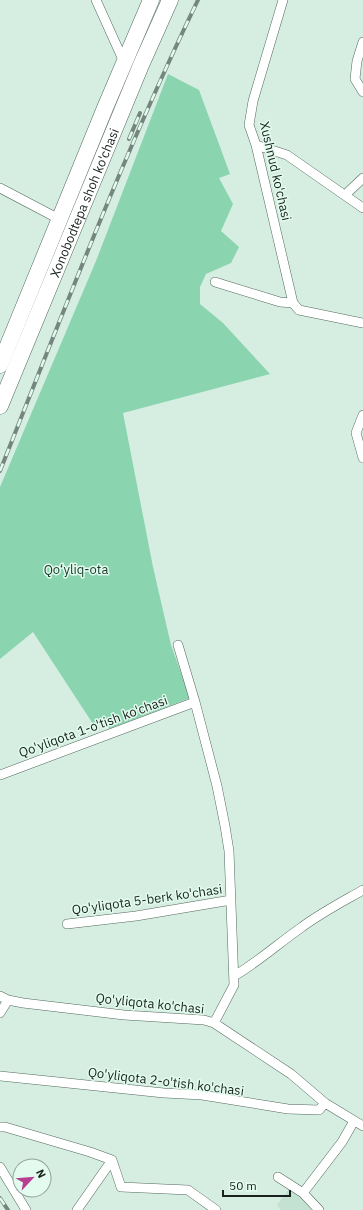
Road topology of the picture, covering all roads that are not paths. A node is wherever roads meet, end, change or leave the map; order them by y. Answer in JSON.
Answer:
{"nodes":[{"id":1,"x":96,"y":0,"type":"edge"},
{"id":2,"x":151,"y":0,"type":"edge"},
{"id":3,"x":170,"y":0,"type":"edge"},
{"id":4,"x":283,"y":0,"type":"edge"},
{"id":5,"x":363,"y":42,"type":"edge"},
{"id":6,"x":124,"y":62,"type":"junction"},
{"id":7,"x":363,"y":92,"type":"edge"},
{"id":8,"x":256,"y":145,"type":"junction"},
{"id":9,"x":363,"y":178,"type":"edge"},
{"id":10,"x":0,"y":188,"type":"edge"},
{"id":11,"x":345,"y":195,"type":"junction"},
{"id":12,"x":363,"y":208,"type":"edge"},
{"id":13,"x":59,"y":220,"type":"junction"},
{"id":14,"x":74,"y":226,"type":"junction"},
{"id":15,"x":215,"y":282,"type":"dead end"},
{"id":16,"x":292,"y":304,"type":"junction"},
{"id":17,"x":363,"y":323,"type":"edge"},
{"id":18,"x":0,"y":365,"type":"edge"},
{"id":19,"x":0,"y":406,"type":"edge"},
{"id":20,"x":363,"y":415,"type":"edge"},
{"id":21,"x":363,"y":458,"type":"edge"},
{"id":22,"x":178,"y":645,"type":"dead end"},
{"id":23,"x":195,"y":702,"type":"junction"},
{"id":24,"x":0,"y":775,"type":"edge"},
{"id":25,"x":363,"y":890,"type":"edge"},
{"id":26,"x":231,"y":900,"type":"junction"},
{"id":27,"x":67,"y":924,"type":"dead end"},
{"id":28,"x":234,"y":976,"type":"junction"},
{"id":29,"x":4,"y":998,"type":"edge"},
{"id":30,"x":0,"y":1013,"type":"edge"},
{"id":31,"x":214,"y":1023,"type":"junction"},
{"id":32,"x":0,"y":1076,"type":"edge"},
{"id":33,"x":325,"y":1103,"type":"junction"},
{"id":34,"x":354,"y":1121,"type":"junction"},
{"id":35,"x":363,"y":1126,"type":"edge"},
{"id":36,"x":0,"y":1127,"type":"edge"},
{"id":37,"x":112,"y":1160,"type":"junction"},
{"id":38,"x":0,"y":1167,"type":"edge"},
{"id":39,"x":278,"y":1177,"type":"dead end"},
{"id":40,"x":303,"y":1193,"type":"junction"},
{"id":41,"x":26,"y":1210,"type":"edge"},
{"id":42,"x":77,"y":1210,"type":"edge"},
{"id":43,"x":216,"y":1210,"type":"edge"},
{"id":44,"x":319,"y":1210,"type":"edge"}],
"edges":[{"from":1,"to":6,"type":"street"},
{"from":2,"to":6,"type":"highway","name":"Xonobodtepa shoh ko'chasi"},
{"from":3,"to":14,"type":"highway","name":"Xonobodtepa shoh ko'chasi"},
{"from":4,"to":8,"type":"street","name":"Xushnud ko'chasi"},
{"from":5,"to":7,"type":"street"},
{"from":6,"to":13,"type":"highway","name":"Xonobodtepa shoh ko'chasi"},
{"from":8,"to":11,"type":"street"},
{"from":8,"to":16,"type":"street","name":"Xushnud ko'chasi"},
{"from":9,"to":11,"type":"street"},
{"from":10,"to":13,"type":"street"},
{"from":11,"to":12,"type":"street"},
{"from":13,"to":14,"type":"highway"},
{"from":13,"to":18,"type":"highway","name":"Xonobodtepa shoh ko'chasi"},
{"from":14,"to":19,"type":"highway","name":"Xonobodtepa shoh ko'chasi"},
{"from":15,"to":16,"type":"street"},
{"from":16,"to":17,"type":"street"},
{"from":20,"to":21,"type":"street"},
{"from":22,"to":23,"type":"street"},
{"from":23,"to":24,"type":"street","name":"Qo'yliqota 1-o'tish ko'chasi"},
{"from":23,"to":26,"type":"street"},
{"from":25,"to":28,"type":"street"},
{"from":26,"to":27,"type":"street","name":"Qo'yliqota 5-berk ko'chasi"},
{"from":26,"to":28,"type":"street"},
{"from":28,"to":31,"type":"street"},
{"from":29,"to":30,"type":"street"},
{"from":29,"to":31,"type":"street","name":"Qo'yliqota ko'chasi"},
{"from":31,"to":33,"type":"street","name":"Qo'yliqota ko'chasi"},
{"from":32,"to":33,"type":"street","name":"Qo'yliqota 2-o'tish ko'chasi"},
{"from":33,"to":34,"type":"street","name":"Qo'yliqota ko'chasi"},
{"from":34,"to":35,"type":"street","name":"Qo'yliqota ko'chasi"},
{"from":34,"to":40,"type":"street"},
{"from":36,"to":37,"type":"street"},
{"from":37,"to":42,"type":"street"},
{"from":37,"to":43,"type":"street"},
{"from":38,"to":41,"type":"street"},
{"from":39,"to":40,"type":"street"},
{"from":40,"to":44,"type":"street"}]}
